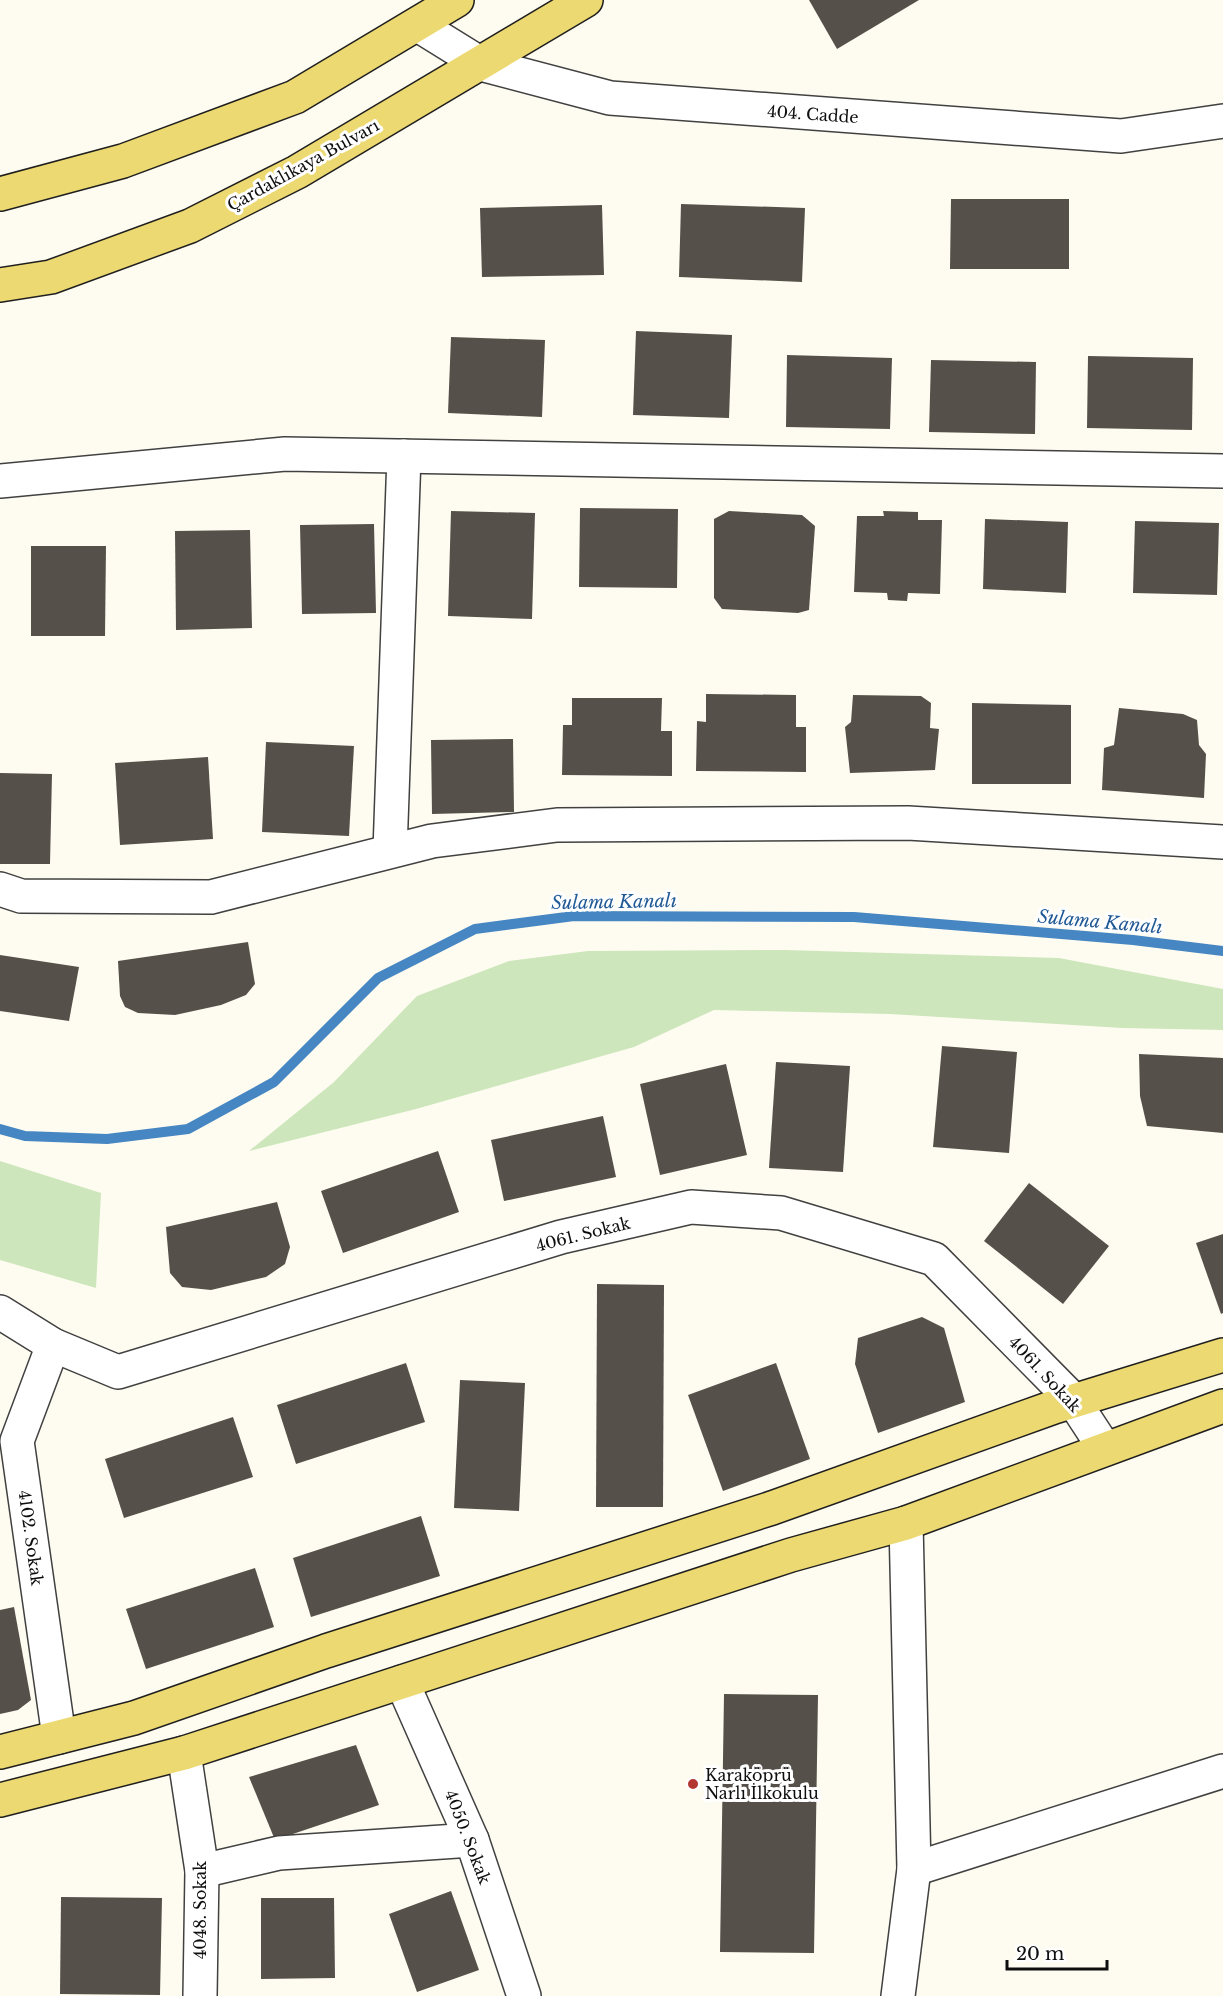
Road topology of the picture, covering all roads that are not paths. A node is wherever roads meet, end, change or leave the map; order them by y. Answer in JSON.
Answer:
{"nodes":[{"id":1,"x":457,"y":0,"type":"edge"},
{"id":2,"x":586,"y":0,"type":"edge"},
{"id":3,"x":418,"y":25,"type":"junction"},
{"id":4,"x":481,"y":64,"type":"junction"},
{"id":5,"x":1223,"y":121,"type":"edge"},
{"id":6,"x":0,"y":194,"type":"edge"},
{"id":7,"x":0,"y":285,"type":"edge"},
{"id":8,"x":404,"y":456,"type":"junction"},
{"id":9,"x":1223,"y":471,"type":"edge"},
{"id":10,"x":0,"y":482,"type":"edge"},
{"id":11,"x":1223,"y":842,"type":"edge"},
{"id":12,"x":390,"y":851,"type":"junction"},
{"id":13,"x":0,"y":889,"type":"edge"},
{"id":14,"x":0,"y":1311,"type":"edge"},
{"id":15,"x":53,"y":1345,"type":"junction"},
{"id":16,"x":1223,"y":1355,"type":"edge"},
{"id":17,"x":1073,"y":1400,"type":"junction"},
{"id":18,"x":1223,"y":1406,"type":"edge"},
{"id":19,"x":1105,"y":1449,"type":"junction"},
{"id":20,"x":906,"y":1523,"type":"junction"},
{"id":21,"x":402,"y":1682,"type":"junction"},
{"id":22,"x":59,"y":1737,"type":"junction"},
{"id":23,"x":0,"y":1752,"type":"edge"},
{"id":24,"x":184,"y":1753,"type":"junction"},
{"id":25,"x":1223,"y":1771,"type":"edge"},
{"id":26,"x":0,"y":1800,"type":"edge"},
{"id":27,"x":472,"y":1840,"type":"junction"},
{"id":28,"x":914,"y":1869,"type":"junction"},
{"id":29,"x":202,"y":1871,"type":"junction"},
{"id":30,"x":200,"y":1996,"type":"edge"},
{"id":31,"x":524,"y":1996,"type":"edge"},
{"id":32,"x":898,"y":1996,"type":"edge"}],
"edges":[{"from":1,"to":3,"type":"main road"},
{"from":2,"to":4,"type":"main road","name":"Çardaklıkaya Bulvarı"},
{"from":3,"to":4,"type":"street","name":"404. Cadde"},
{"from":3,"to":6,"type":"main road"},
{"from":4,"to":5,"type":"street","name":"404. Cadde"},
{"from":4,"to":7,"type":"main road","name":"Çardaklıkaya Bulvarı"},
{"from":8,"to":9,"type":"street"},
{"from":8,"to":10,"type":"street"},
{"from":8,"to":12,"type":"street"},
{"from":11,"to":12,"type":"street"},
{"from":12,"to":13,"type":"street"},
{"from":14,"to":15,"type":"street","name":"4061. Sokak"},
{"from":15,"to":17,"type":"street","name":"4061. Sokak"},
{"from":15,"to":22,"type":"street","name":"4102. Sokak"},
{"from":16,"to":17,"type":"main road"},
{"from":17,"to":19,"type":"street","name":"4061. Sokak"},
{"from":17,"to":22,"type":"main road"},
{"from":18,"to":19,"type":"main road"},
{"from":19,"to":20,"type":"main road"},
{"from":20,"to":21,"type":"main road"},
{"from":20,"to":28,"type":"street"},
{"from":21,"to":24,"type":"main road"},
{"from":21,"to":27,"type":"street","name":"4050. Sokak"},
{"from":22,"to":23,"type":"main road"},
{"from":24,"to":26,"type":"main road"},
{"from":24,"to":29,"type":"street","name":"4048. Sokak"},
{"from":25,"to":28,"type":"street"},
{"from":27,"to":29,"type":"street"},
{"from":27,"to":31,"type":"street","name":"4050. Sokak"},
{"from":28,"to":32,"type":"street"},
{"from":29,"to":30,"type":"street","name":"4048. Sokak"}]}
